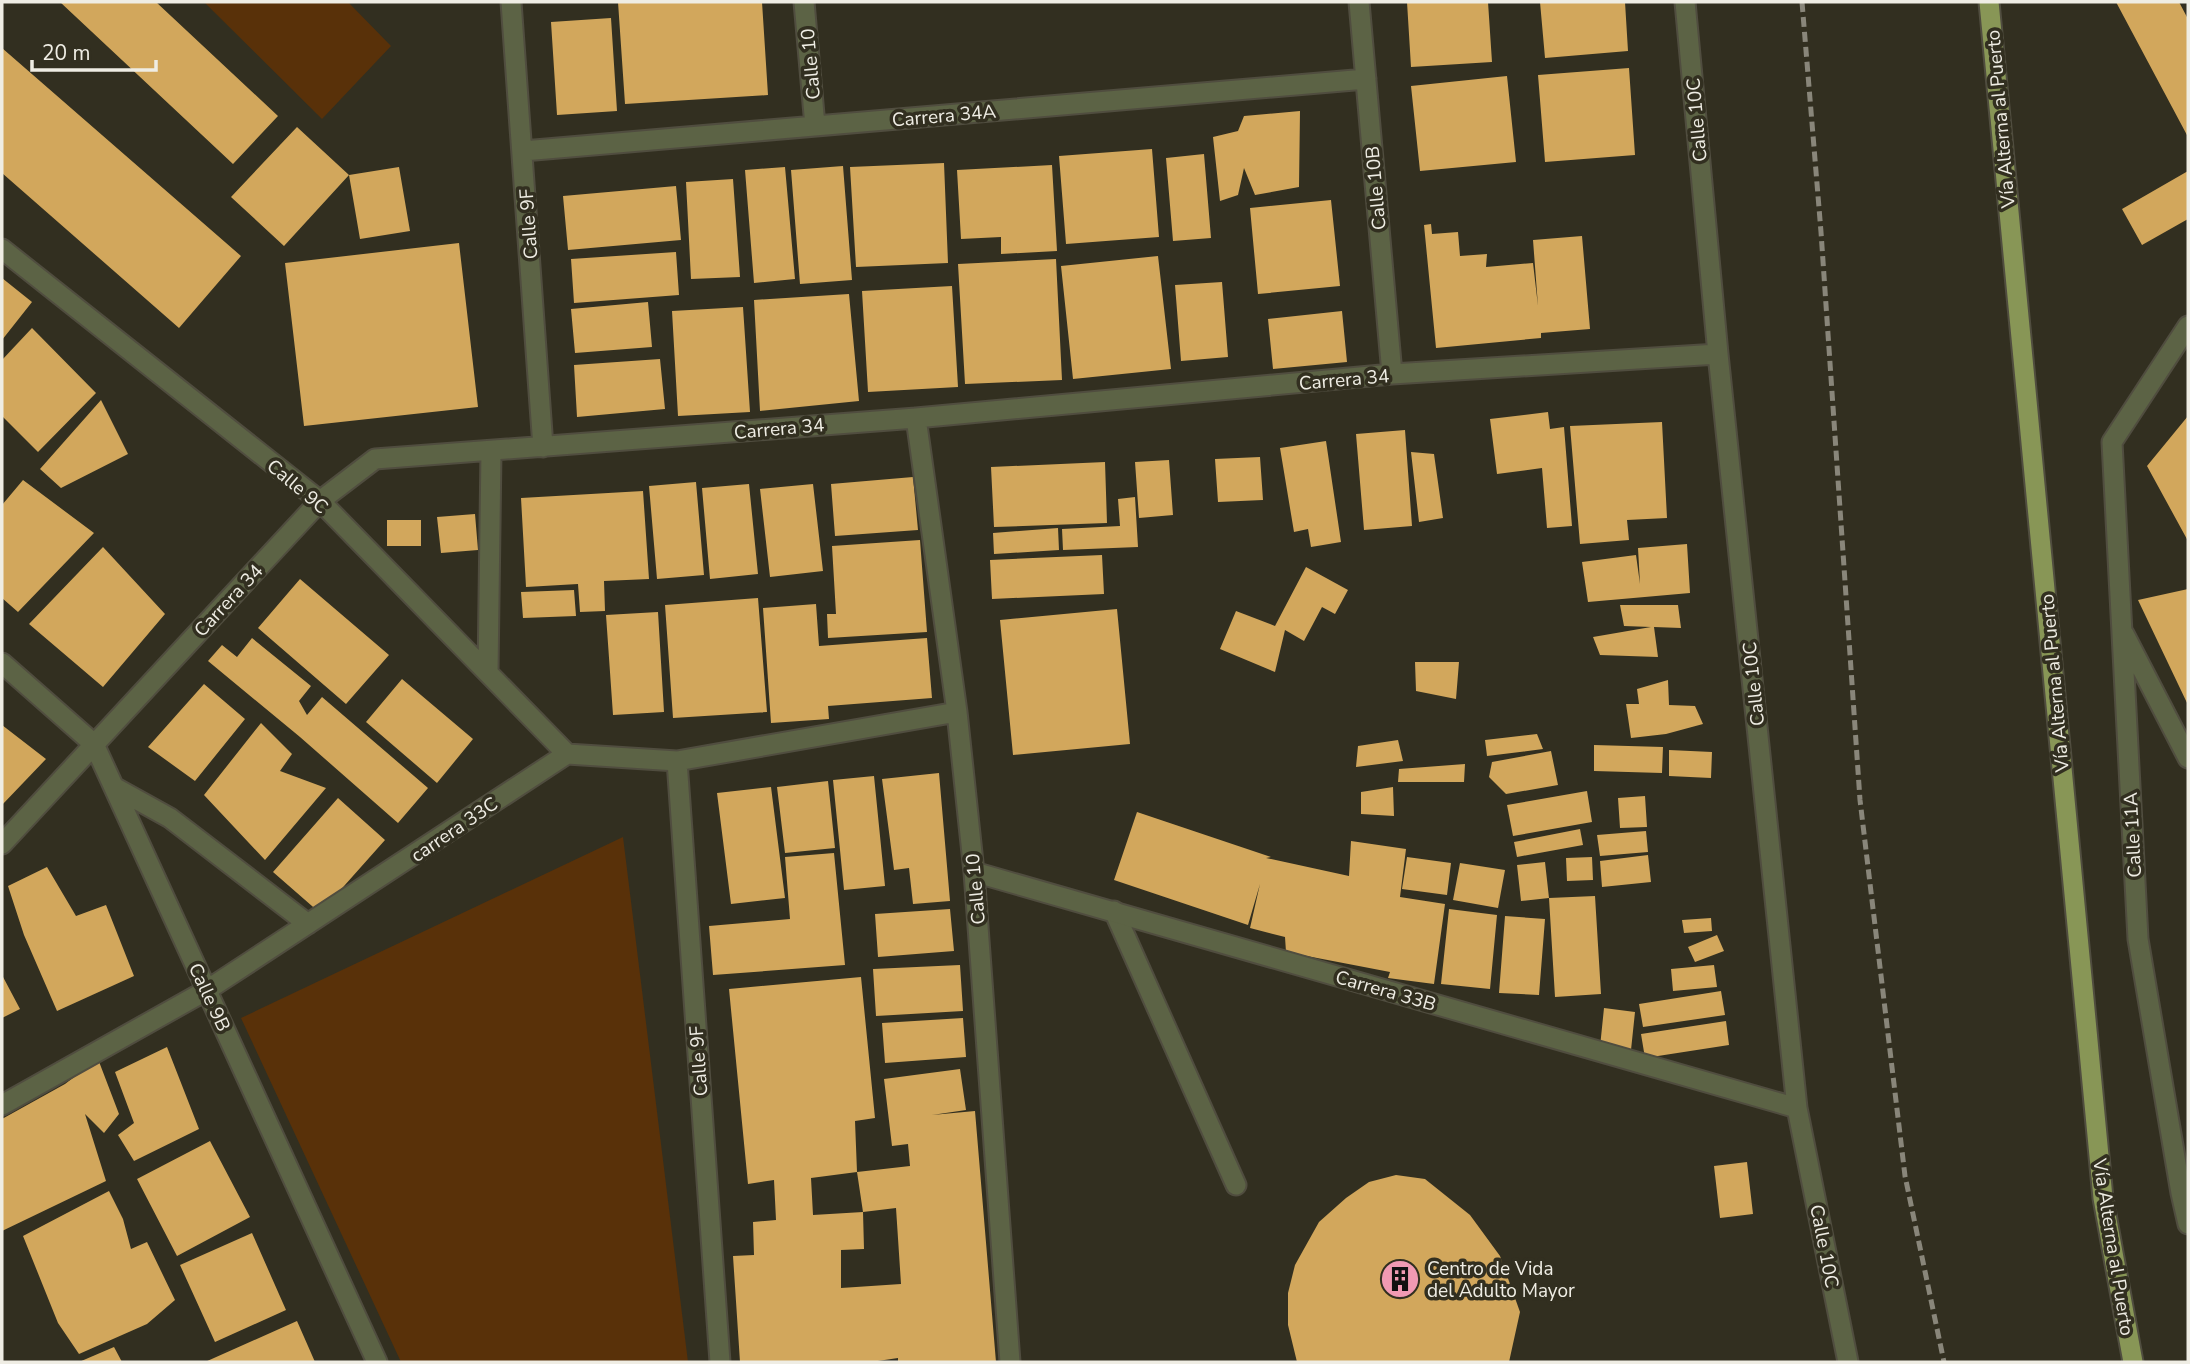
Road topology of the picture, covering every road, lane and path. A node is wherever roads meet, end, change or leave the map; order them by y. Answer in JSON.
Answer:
{"nodes":[{"id":1,"x":511,"y":2,"type":"edge"},
{"id":2,"x":804,"y":2,"type":"edge"},
{"id":3,"x":1359,"y":2,"type":"edge"},
{"id":4,"x":1685,"y":2,"type":"edge"},
{"id":5,"x":1989,"y":2,"type":"edge"},
{"id":6,"x":1366,"y":79,"type":"junction"},
{"id":7,"x":815,"y":126,"type":"junction"},
{"id":8,"x":523,"y":151,"type":"junction"},
{"id":9,"x":2,"y":249,"type":"edge"},
{"id":10,"x":2188,"y":327,"type":"edge"},
{"id":11,"x":1718,"y":355,"type":"junction"},
{"id":12,"x":1392,"y":374,"type":"junction"},
{"id":13,"x":916,"y":418,"type":"junction"},
{"id":14,"x":543,"y":447,"type":"junction"},
{"id":15,"x":492,"y":451,"type":"junction"},
{"id":16,"x":320,"y":501,"type":"junction"},
{"id":17,"x":2121,"y":628,"type":"junction"},
{"id":18,"x":2,"y":663,"type":"edge"},
{"id":19,"x":488,"y":673,"type":"junction"},
{"id":20,"x":957,"y":712,"type":"junction"},
{"id":21,"x":94,"y":744,"type":"junction"},
{"id":22,"x":567,"y":754,"type":"junction"},
{"id":23,"x":2188,"y":758,"type":"edge"},
{"id":24,"x":677,"y":761,"type":"junction"},
{"id":25,"x":114,"y":787,"type":"junction"},
{"id":26,"x":2,"y":844,"type":"edge"},
{"id":27,"x":974,"y":872,"type":"junction"},
{"id":28,"x":1114,"y":911,"type":"junction"},
{"id":29,"x":308,"y":924,"type":"junction"},
{"id":30,"x":207,"y":990,"type":"junction"},
{"id":31,"x":2,"y":1105,"type":"edge"},
{"id":32,"x":1797,"y":1108,"type":"junction"},
{"id":33,"x":1236,"y":1185,"type":"dead end"},
{"id":34,"x":2188,"y":1224,"type":"edge"},
{"id":35,"x":377,"y":1362,"type":"edge"},
{"id":36,"x":720,"y":1362,"type":"edge"},
{"id":37,"x":1010,"y":1362,"type":"edge"},
{"id":38,"x":1849,"y":1362,"type":"edge"},
{"id":39,"x":2133,"y":1362,"type":"edge"}],
"edges":[{"from":1,"to":8,"type":"street","name":"Calle 9F"},
{"from":2,"to":7,"type":"street","name":"Calle 10"},
{"from":3,"to":6,"type":"street","name":"Calle 10B"},
{"from":4,"to":11,"type":"street","name":"Calle 10C"},
{"from":5,"to":39,"type":"main road","name":"Vía Alterna al Puerto"},
{"from":6,"to":7,"type":"street","name":"Carrera 34A"},
{"from":6,"to":12,"type":"street","name":"Calle 10B"},
{"from":7,"to":8,"type":"street","name":"Carrera 34A"},
{"from":8,"to":14,"type":"street","name":"Calle 9F"},
{"from":9,"to":16,"type":"street","name":"Calle 9C"},
{"from":10,"to":17,"type":"street","name":"Calle 11A"},
{"from":11,"to":12,"type":"street","name":"Carrera 34"},
{"from":11,"to":32,"type":"street","name":"Calle 10C"},
{"from":12,"to":13,"type":"street","name":"Carrera 34"},
{"from":13,"to":14,"type":"street","name":"Carrera 34"},
{"from":13,"to":20,"type":"street","name":"Calle 10"},
{"from":14,"to":15,"type":"street","name":"Carrera 34"},
{"from":15,"to":16,"type":"street","name":"Carrera 34"},
{"from":15,"to":19,"type":"street"},
{"from":16,"to":19,"type":"street","name":"Calle 9C"},
{"from":16,"to":21,"type":"street","name":"Carrera 34"},
{"from":17,"to":23,"type":"street"},
{"from":17,"to":34,"type":"street","name":"Calle 11A"},
{"from":18,"to":21,"type":"street","name":"Calle 9B"},
{"from":19,"to":22,"type":"street","name":"Calle 9C"},
{"from":20,"to":24,"type":"street"},
{"from":20,"to":27,"type":"street","name":"Calle 10"},
{"from":21,"to":25,"type":"street","name":"Calle 9B"},
{"from":21,"to":26,"type":"street","name":"Carrera 34"},
{"from":22,"to":24,"type":"street"},
{"from":22,"to":29,"type":"street","name":"carrera 33C"},
{"from":24,"to":36,"type":"street","name":"Calle 9F"},
{"from":25,"to":29,"type":"street"},
{"from":25,"to":30,"type":"street","name":"Calle 9B"},
{"from":27,"to":28,"type":"street","name":"Carrera 33B"},
{"from":27,"to":37,"type":"street","name":"Calle 10"},
{"from":28,"to":32,"type":"street","name":"Carrera 33B"},
{"from":28,"to":33,"type":"street"},
{"from":29,"to":30,"type":"street","name":"carrera 33C"},
{"from":30,"to":31,"type":"street","name":"carrera 33C"},
{"from":30,"to":35,"type":"street","name":"Calle 9B"},
{"from":32,"to":38,"type":"street","name":"Calle 10C"}]}
